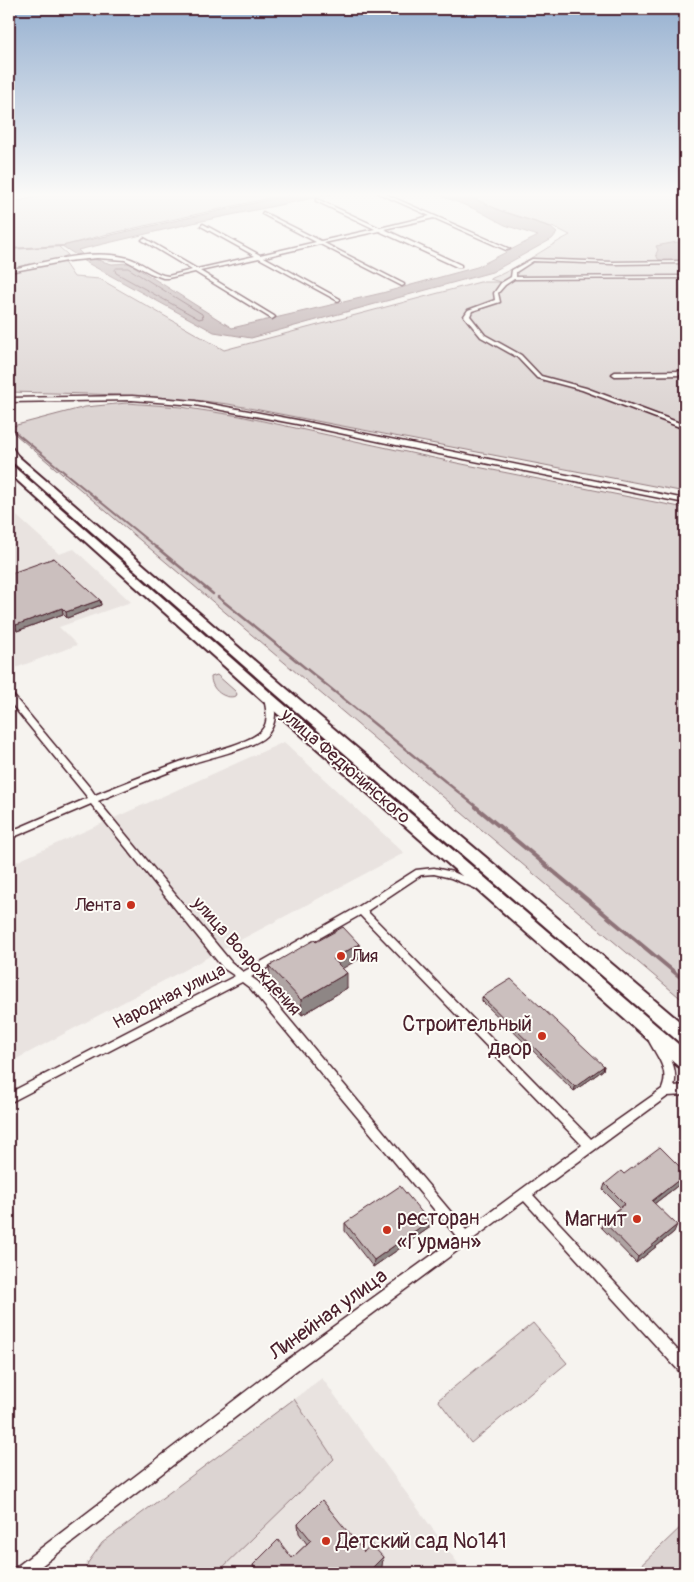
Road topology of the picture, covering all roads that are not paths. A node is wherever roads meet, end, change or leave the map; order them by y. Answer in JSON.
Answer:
{"nodes":[{"id":1,"x":31,"y":267,"type":"edge"},
{"id":2,"x":145,"y":267,"type":"edge"},
{"id":3,"x":190,"y":267,"type":"edge"},
{"id":4,"x":215,"y":267,"type":"edge"},
{"id":5,"x":280,"y":267,"type":"edge"},
{"id":6,"x":367,"y":267,"type":"edge"},
{"id":7,"x":521,"y":267,"type":"edge"},
{"id":8,"x":9,"y":271,"type":"edge"},
{"id":9,"x":197,"y":271,"type":"junction"},
{"id":10,"x":513,"y":278,"type":"junction"},
{"id":11,"x":685,"y":278,"type":"edge"},
{"id":12,"x":402,"y":285,"type":"dead end"},
{"id":13,"x":338,"y":300,"type":"dead end"},
{"id":14,"x":272,"y":316,"type":"dead end"},
{"id":15,"x":685,"y":373,"type":"edge"},
{"id":16,"x":616,"y":374,"type":"dead end"},
{"id":17,"x":9,"y":400,"type":"edge"},
{"id":18,"x":685,"y":427,"type":"edge"},
{"id":19,"x":9,"y":447,"type":"edge"},
{"id":20,"x":9,"y":454,"type":"edge"},
{"id":21,"x":14,"y":466,"type":"edge"},
{"id":22,"x":685,"y":501,"type":"edge"},
{"id":23,"x":9,"y":696,"type":"edge"},
{"id":24,"x":268,"y":698,"type":"junction"},
{"id":25,"x":92,"y":800,"type":"junction"},
{"id":26,"x":9,"y":836,"type":"edge"},
{"id":27,"x":501,"y":900,"type":"junction"},
{"id":28,"x":361,"y":910,"type":"junction"},
{"id":29,"x":244,"y":976,"type":"junction"},
{"id":30,"x":644,"y":1025,"type":"junction"},
{"id":31,"x":685,"y":1037,"type":"edge"},
{"id":32,"x":685,"y":1061,"type":"edge"},
{"id":33,"x":685,"y":1090,"type":"edge"},
{"id":34,"x":666,"y":1092,"type":"junction"},
{"id":35,"x":9,"y":1098,"type":"edge"},
{"id":36,"x":590,"y":1146,"type":"junction"},
{"id":37,"x":525,"y":1194,"type":"junction"},
{"id":38,"x":464,"y":1237,"type":"junction"},
{"id":39,"x":685,"y":1367,"type":"edge"},
{"id":40,"x":28,"y":1571,"type":"edge"}],
"edges":[{"from":1,"to":8,"type":"street"},
{"from":2,"to":9,"type":"street"},
{"from":3,"to":9,"type":"street"},
{"from":4,"to":9,"type":"street"},
{"from":5,"to":13,"type":"street"},
{"from":6,"to":12,"type":"street"},
{"from":7,"to":10,"type":"street"},
{"from":9,"to":14,"type":"street"},
{"from":10,"to":11,"type":"street"},
{"from":10,"to":18,"type":"street"},
{"from":15,"to":16,"type":"street"},
{"from":17,"to":22,"type":"street"},
{"from":19,"to":21,"type":"street"},
{"from":20,"to":21,"type":"highway","name":"улица Федюнинского"},
{"from":21,"to":24,"type":"highway","name":"улица Федюнинского"},
{"from":21,"to":31,"type":"highway","name":"улица Федюнинского"},
{"from":23,"to":25,"type":"street","name":"улица Возрождения"},
{"from":24,"to":25,"type":"street"},
{"from":24,"to":27,"type":"highway","name":"улица Федюнинского"},
{"from":25,"to":26,"type":"street"},
{"from":25,"to":29,"type":"street","name":"улица Возрождения"},
{"from":27,"to":28,"type":"street","name":"Народная улица"},
{"from":27,"to":30,"type":"highway","name":"улица Федюнинского"},
{"from":28,"to":29,"type":"street","name":"Народная улица"},
{"from":28,"to":36,"type":"street"},
{"from":29,"to":35,"type":"street","name":"Народная улица"},
{"from":29,"to":38,"type":"street","name":"улица Возрождения"},
{"from":30,"to":32,"type":"highway","name":"улица Федюнинского"},
{"from":30,"to":34,"type":"street"},
{"from":33,"to":34,"type":"street"},
{"from":34,"to":36,"type":"street","name":"Линейная улица"},
{"from":36,"to":37,"type":"street","name":"Линейная улица"},
{"from":37,"to":38,"type":"street","name":"Линейная улица"},
{"from":37,"to":39,"type":"street"},
{"from":38,"to":40,"type":"street","name":"Линейная улица"}]}
